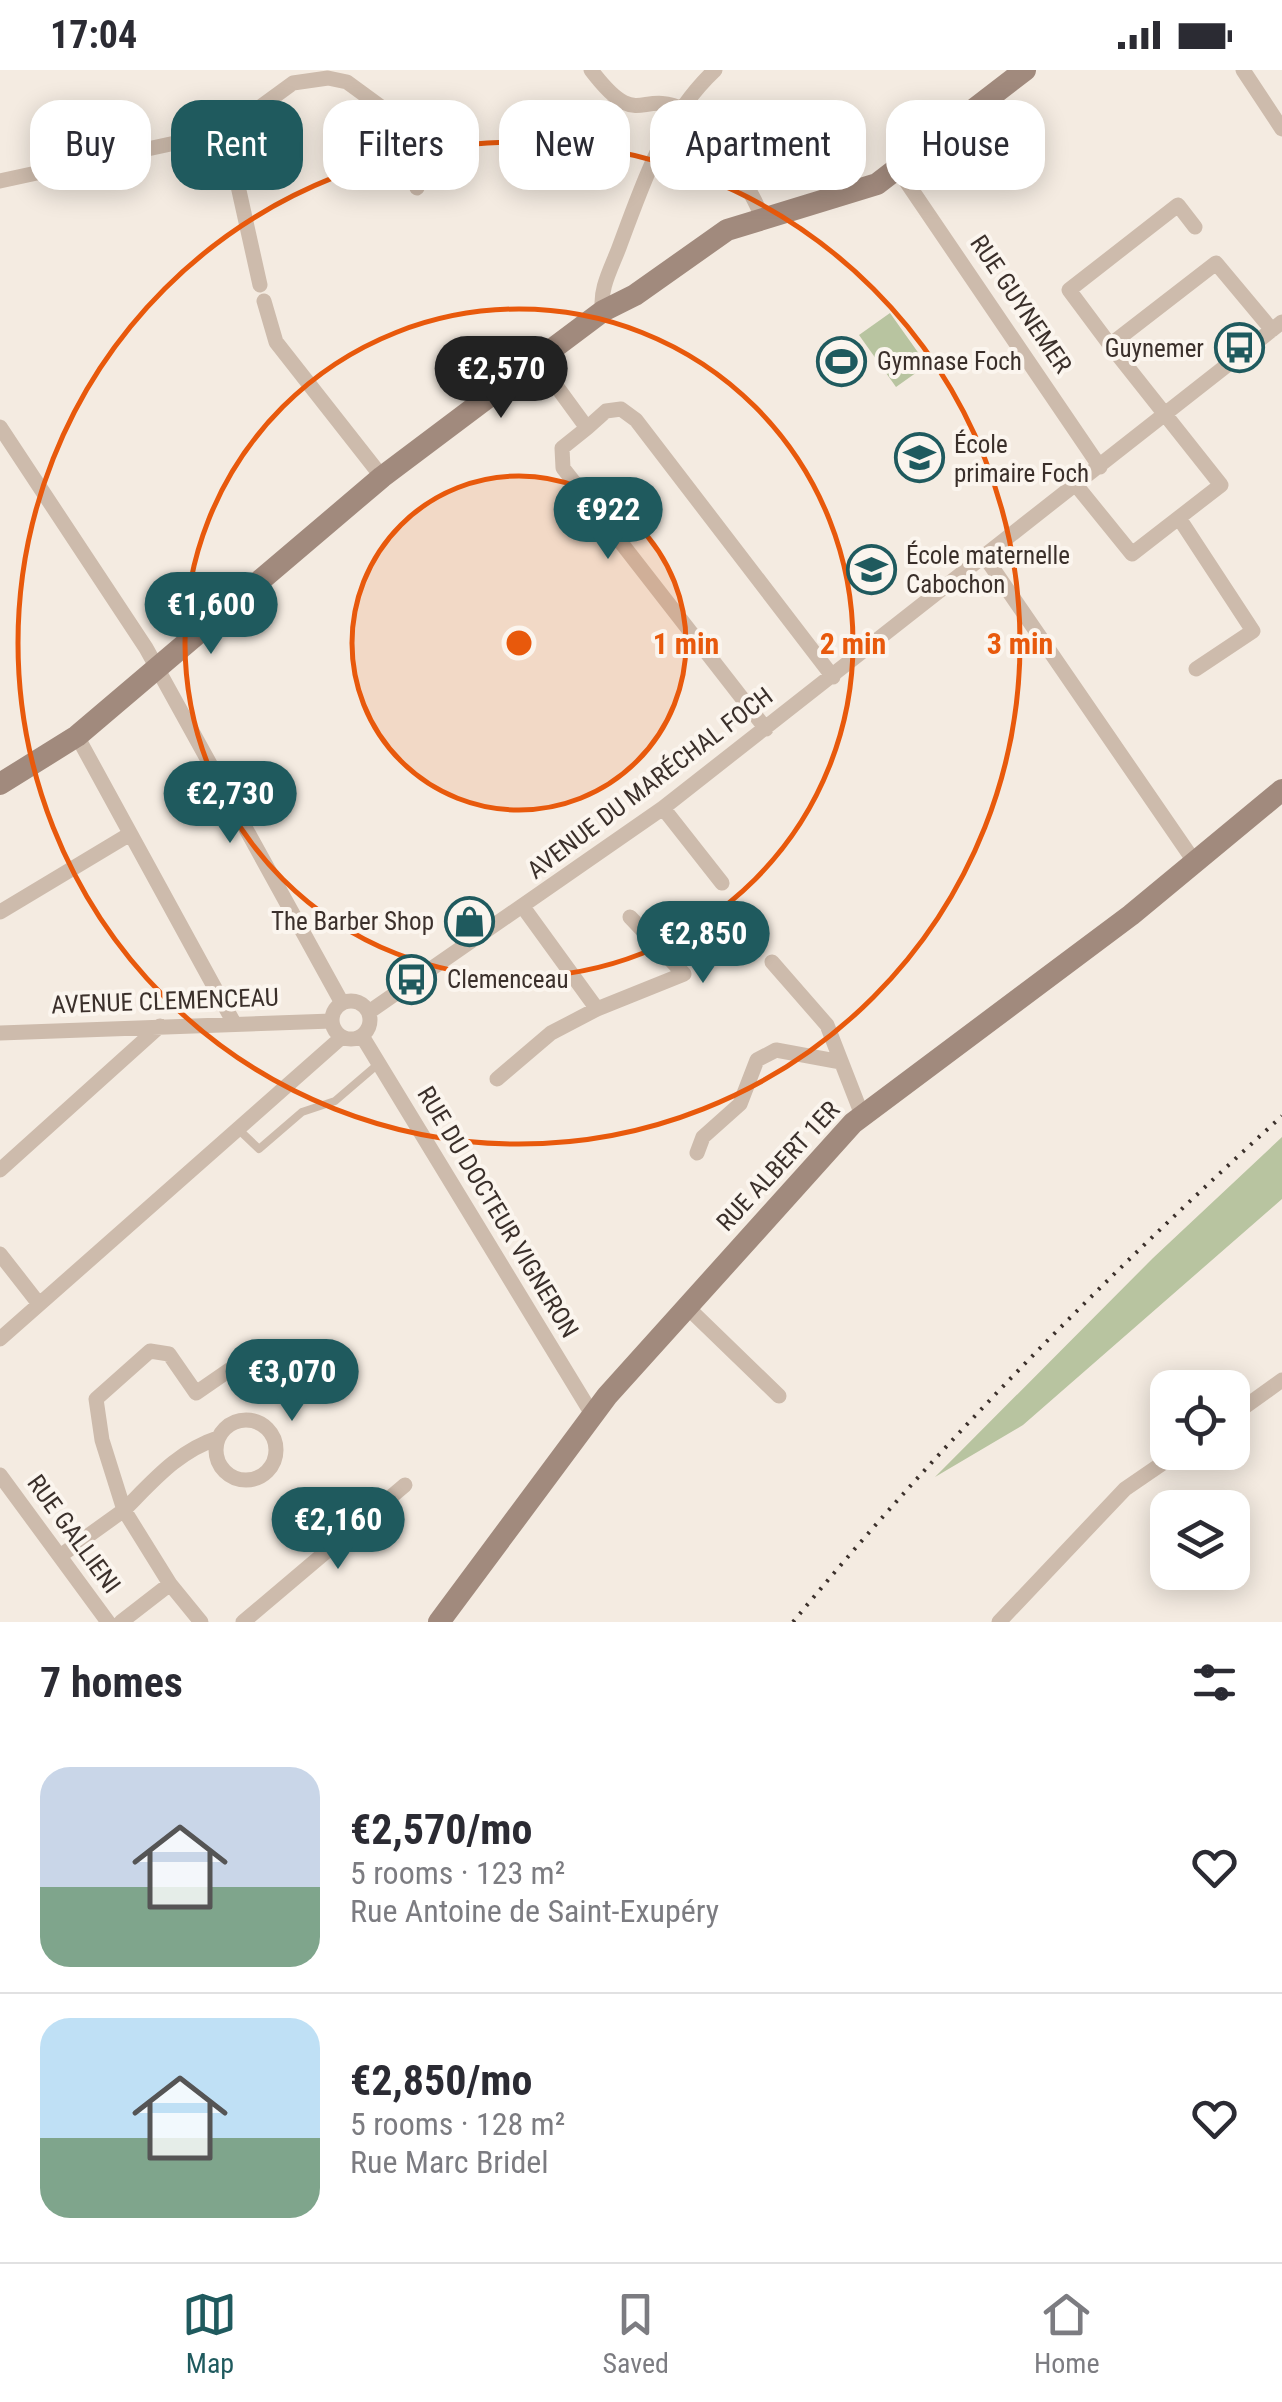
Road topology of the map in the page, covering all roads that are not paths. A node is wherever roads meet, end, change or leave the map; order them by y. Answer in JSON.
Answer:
{"nodes":[{"id":1,"x":591,"y":70,"type":"edge"},
{"id":2,"x":715,"y":70,"type":"edge"},
{"id":3,"x":1025,"y":70,"type":"edge"},
{"id":4,"x":1243,"y":70,"type":"edge"},
{"id":5,"x":269,"y":100,"type":"edge"},
{"id":6,"x":372,"y":100,"type":"edge"},
{"id":7,"x":688,"y":100,"type":"edge"},
{"id":8,"x":987,"y":100,"type":"edge"},
{"id":9,"x":650,"y":108,"type":"edge"},
{"id":10,"x":1276,"y":108,"type":"edge"},
{"id":11,"x":1282,"y":128,"type":"edge"},
{"id":12,"x":171,"y":144,"type":"edge"},
{"id":13,"x":650,"y":163,"type":"edge"},
{"id":14,"x":886,"y":178,"type":"edge"},
{"id":15,"x":0,"y":181,"type":"edge"},
{"id":16,"x":239,"y":190,"type":"edge"},
{"id":17,"x":744,"y":190,"type":"edge"},
{"id":18,"x":912,"y":190,"type":"edge"},
{"id":19,"x":762,"y":219,"type":"junction"},
{"id":20,"x":1195,"y":227,"type":"dead end"},
{"id":21,"x":595,"y":318,"type":"junction"},
{"id":22,"x":1277,"y":326,"type":"edge"},
{"id":23,"x":1110,"y":345,"type":"junction"},
{"id":24,"x":538,"y":361,"type":"junction"},
{"id":25,"x":1164,"y":415,"type":"junction"},
{"id":26,"x":0,"y":427,"type":"edge"},
{"id":27,"x":586,"y":428,"type":"junction"},
{"id":28,"x":1100,"y":466,"type":"junction"},
{"id":29,"x":382,"y":476,"type":"junction"},
{"id":30,"x":1076,"y":485,"type":"junction"},
{"id":31,"x":1179,"y":518,"type":"junction"},
{"id":32,"x":986,"y":557,"type":"junction"},
{"id":33,"x":158,"y":668,"type":"junction"},
{"id":34,"x":1196,"y":669,"type":"dead end"},
{"id":35,"x":832,"y":677,"type":"junction"},
{"id":36,"x":766,"y":729,"type":"junction"},
{"id":37,"x":77,"y":736,"type":"junction"},
{"id":38,"x":0,"y":784,"type":"edge"},
{"id":39,"x":1282,"y":790,"type":"edge"},
{"id":40,"x":663,"y":808,"type":"junction"},
{"id":41,"x":130,"y":834,"type":"junction"},
{"id":42,"x":1196,"y":864,"type":"junction"},
{"id":43,"x":722,"y":883,"type":"dead end"},
{"id":44,"x":523,"y":907,"type":"junction"},
{"id":45,"x":0,"y":912,"type":"edge"},
{"id":46,"x":630,"y":917,"type":"dead end"},
{"id":47,"x":772,"y":962,"type":"dead end"},
{"id":48,"x":342,"y":1003,"type":"junction"},
{"id":49,"x":597,"y":1009,"type":"junction"},
{"id":50,"x":369,"y":1012,"type":"junction"},
{"id":51,"x":332,"y":1021,"type":"junction"},
{"id":52,"x":234,"y":1024,"type":"junction"},
{"id":53,"x":160,"y":1026,"type":"junction"},
{"id":54,"x":0,"y":1032,"type":"edge"},
{"id":55,"x":362,"y":1036,"type":"junction"},
{"id":56,"x":342,"y":1037,"type":"junction"},
{"id":57,"x":841,"y":1062,"type":"junction"},
{"id":58,"x":378,"y":1064,"type":"junction"},
{"id":59,"x":497,"y":1079,"type":"dead end"},
{"id":60,"x":862,"y":1116,"type":"junction"},
{"id":61,"x":238,"y":1129,"type":"junction"},
{"id":62,"x":697,"y":1153,"type":"dead end"},
{"id":63,"x":0,"y":1170,"type":"edge"},
{"id":64,"x":0,"y":1254,"type":"edge"},
{"id":65,"x":39,"y":1304,"type":"junction"},
{"id":66,"x":685,"y":1306,"type":"junction"},
{"id":67,"x":0,"y":1338,"type":"edge"},
{"id":68,"x":238,"y":1364,"type":"dead end"},
{"id":69,"x":1282,"y":1380,"type":"edge"},
{"id":70,"x":779,"y":1396,"type":"dead end"},
{"id":71,"x":1250,"y":1403,"type":"edge"},
{"id":72,"x":592,"y":1414,"type":"junction"},
{"id":73,"x":218,"y":1438,"type":"junction"},
{"id":74,"x":1153,"y":1470,"type":"edge"},
{"id":75,"x":0,"y":1475,"type":"edge"},
{"id":76,"x":404,"y":1485,"type":"dead end"},
{"id":77,"x":124,"y":1510,"type":"junction"},
{"id":78,"x":60,"y":1556,"type":"junction"},
{"id":79,"x":170,"y":1584,"type":"junction"},
{"id":80,"x":108,"y":1622,"type":"edge"},
{"id":81,"x":121,"y":1622,"type":"edge"},
{"id":82,"x":201,"y":1622,"type":"edge"},
{"id":83,"x":243,"y":1622,"type":"edge"},
{"id":84,"x":439,"y":1622,"type":"edge"},
{"id":85,"x":999,"y":1622,"type":"edge"}],
"edges":[{"from":1,"to":9,"type":"street"},
{"from":2,"to":7,"type":"street"},
{"from":3,"to":8,"type":"street"},
{"from":4,"to":10,"type":"street"},
{"from":5,"to":6,"type":"street"},
{"from":10,"to":11,"type":"street"},
{"from":12,"to":15,"type":"street"},
{"from":13,"to":21,"type":"street"},
{"from":14,"to":19,"type":"street"},
{"from":16,"to":29,"type":"street"},
{"from":17,"to":19,"type":"street"},
{"from":18,"to":28,"type":"street","name":"RUE GUYNEMER"},
{"from":19,"to":21,"type":"street"},
{"from":20,"to":23,"type":"street"},
{"from":21,"to":24,"type":"street"},
{"from":22,"to":23,"type":"street"},
{"from":22,"to":25,"type":"street","name":"AVENUE DU MARÉCHAL FOCH"},
{"from":23,"to":25,"type":"street"},
{"from":24,"to":27,"type":"street"},
{"from":24,"to":29,"type":"street"},
{"from":25,"to":28,"type":"street","name":"AVENUE DU MARÉCHAL FOCH"},
{"from":25,"to":31,"type":"street"},
{"from":26,"to":33,"type":"street"},
{"from":27,"to":35,"type":"street"},
{"from":27,"to":36,"type":"street"},
{"from":28,"to":30,"type":"street","name":"AVENUE DU MARÉCHAL FOCH"},
{"from":29,"to":33,"type":"street"},
{"from":30,"to":31,"type":"street"},
{"from":30,"to":32,"type":"street","name":"AVENUE DU MARÉCHAL FOCH"},
{"from":31,"to":34,"type":"street"},
{"from":32,"to":35,"type":"street","name":"AVENUE DU MARÉCHAL FOCH"},
{"from":32,"to":42,"type":"street"},
{"from":33,"to":37,"type":"street"},
{"from":33,"to":48,"type":"street"},
{"from":35,"to":36,"type":"street","name":"AVENUE DU MARÉCHAL FOCH"},
{"from":36,"to":40,"type":"street","name":"AVENUE DU MARÉCHAL FOCH"},
{"from":37,"to":38,"type":"street"},
{"from":37,"to":41,"type":"street"},
{"from":39,"to":42,"type":"street","name":"RUE ALBERT 1ER"},
{"from":40,"to":43,"type":"street"},
{"from":40,"to":44,"type":"street","name":"AVENUE DU MARÉCHAL FOCH"},
{"from":41,"to":45,"type":"street"},
{"from":41,"to":52,"type":"street"},
{"from":42,"to":60,"type":"street","name":"RUE ALBERT 1ER"},
{"from":44,"to":49,"type":"street"},
{"from":44,"to":50,"type":"street","name":"AVENUE DU MARÉCHAL FOCH"},
{"from":46,"to":49,"type":"street"},
{"from":47,"to":57,"type":"street"},
{"from":48,"to":50,"type":"street"},
{"from":48,"to":51,"type":"street"},
{"from":49,"to":59,"type":"street"},
{"from":50,"to":55,"type":"street"},
{"from":51,"to":52,"type":"street","name":"AVENUE CLEMENCEAU"},
{"from":51,"to":56,"type":"street"},
{"from":52,"to":53,"type":"street","name":"AVENUE CLEMENCEAU"},
{"from":53,"to":54,"type":"street","name":"AVENUE CLEMENCEAU"},
{"from":53,"to":63,"type":"street"},
{"from":55,"to":56,"type":"street"},
{"from":55,"to":58,"type":"street","name":"RUE DU DOCTEUR VIGNERON"},
{"from":56,"to":61,"type":"street"},
{"from":57,"to":60,"type":"street"},
{"from":57,"to":62,"type":"street"},
{"from":58,"to":61,"type":"lane"},
{"from":58,"to":72,"type":"street","name":"RUE DU DOCTEUR VIGNERON"},
{"from":60,"to":66,"type":"street","name":"RUE ALBERT 1ER"},
{"from":61,"to":65,"type":"street"},
{"from":64,"to":65,"type":"street"},
{"from":65,"to":67,"type":"street"},
{"from":66,"to":70,"type":"street"},
{"from":66,"to":72,"type":"street","name":"RUE ALBERT 1ER"},
{"from":68,"to":77,"type":"street"},
{"from":69,"to":71,"type":"street"},
{"from":72,"to":84,"type":"street","name":"RUE ALBERT 1ER"},
{"from":73,"to":73,"type":"street"},
{"from":73,"to":77,"type":"street"},
{"from":74,"to":85,"type":"street"},
{"from":75,"to":78,"type":"street","name":"RUE GALLIENI"},
{"from":76,"to":83,"type":"street"},
{"from":77,"to":78,"type":"street"},
{"from":77,"to":79,"type":"street"},
{"from":78,"to":80,"type":"street","name":"RUE GALLIENI"},
{"from":79,"to":81,"type":"street"},
{"from":79,"to":82,"type":"street"}]}
